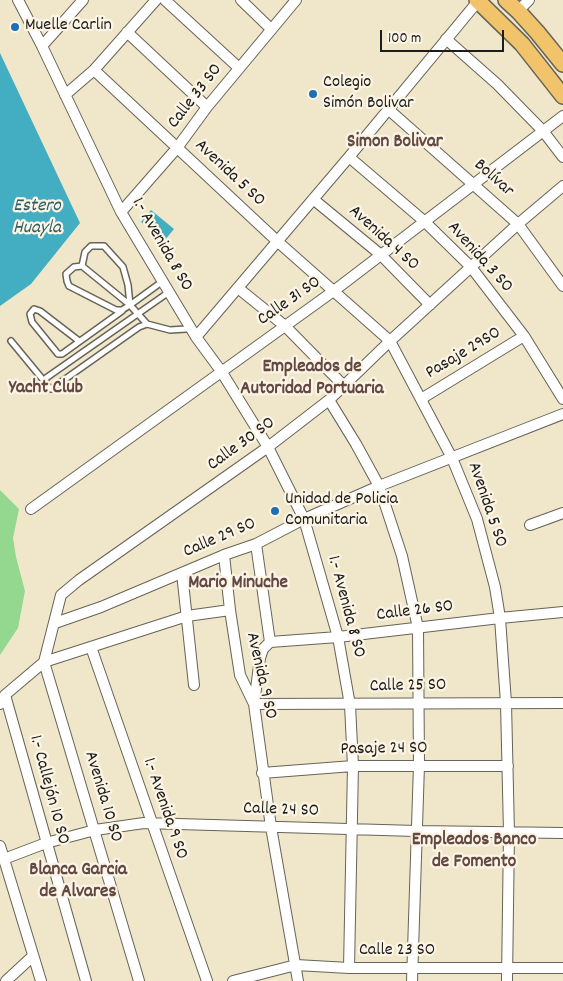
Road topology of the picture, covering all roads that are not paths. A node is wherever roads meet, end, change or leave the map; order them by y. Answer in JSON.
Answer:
{"nodes":[{"id":1,"x":18,"y":0,"type":"edge"},
{"id":2,"x":82,"y":0,"type":"edge"},
{"id":3,"x":156,"y":0,"type":"edge"},
{"id":4,"x":166,"y":0,"type":"edge"},
{"id":5,"x":241,"y":0,"type":"edge"},
{"id":6,"x":296,"y":0,"type":"edge"},
{"id":7,"x":478,"y":0,"type":"edge"},
{"id":8,"x":506,"y":0,"type":"edge"},
{"id":9,"x":529,"y":0,"type":"edge"},
{"id":10,"x":518,"y":11,"type":"junction"},
{"id":11,"x":271,"y":29,"type":"junction"},
{"id":12,"x":126,"y":32,"type":"junction"},
{"id":13,"x":446,"y":40,"type":"junction"},
{"id":14,"x":42,"y":46,"type":"junction"},
{"id":15,"x":563,"y":64,"type":"edge"},
{"id":16,"x":239,"y":68,"type":"junction"},
{"id":17,"x":94,"y":70,"type":"junction"},
{"id":18,"x":65,"y":95,"type":"junction"},
{"id":19,"x":563,"y":96,"type":"edge"},
{"id":20,"x":207,"y":107,"type":"junction"},
{"id":21,"x":388,"y":108,"type":"junction"},
{"id":22,"x":563,"y":116,"type":"edge"},
{"id":23,"x":543,"y":132,"type":"junction"},
{"id":24,"x":177,"y":148,"type":"junction"},
{"id":25,"x":350,"y":157,"type":"junction"},
{"id":26,"x":563,"y":157,"type":"edge"},
{"id":27,"x":474,"y":184,"type":"junction"},
{"id":28,"x":563,"y":186,"type":"edge"},
{"id":29,"x":313,"y":199,"type":"junction"},
{"id":30,"x":121,"y":212,"type":"junction"},
{"id":31,"x":424,"y":222,"type":"junction"},
{"id":32,"x":518,"y":224,"type":"junction"},
{"id":33,"x":277,"y":241,"type":"junction"},
{"id":34,"x":381,"y":255,"type":"junction"},
{"id":35,"x":82,"y":266,"type":"junction"},
{"id":36,"x":471,"y":267,"type":"junction"},
{"id":37,"x":163,"y":282,"type":"junction"},
{"id":38,"x":563,"y":286,"type":"edge"},
{"id":39,"x":238,"y":288,"type":"junction"},
{"id":40,"x":335,"y":290,"type":"junction"},
{"id":41,"x":170,"y":292,"type":"junction"},
{"id":42,"x":130,"y":305,"type":"junction"},
{"id":43,"x":430,"y":305,"type":"junction"},
{"id":44,"x":122,"y":310,"type":"junction"},
{"id":45,"x":138,"y":314,"type":"junction"},
{"id":46,"x":147,"y":324,"type":"junction"},
{"id":47,"x":285,"y":326,"type":"junction"},
{"id":48,"x":190,"y":327,"type":"junction"},
{"id":49,"x":524,"y":336,"type":"junction"},
{"id":50,"x":196,"y":337,"type":"junction"},
{"id":51,"x":11,"y":341,"type":"dead end"},
{"id":52,"x":79,"y":341,"type":"junction"},
{"id":53,"x":390,"y":341,"type":"junction"},
{"id":54,"x":221,"y":371,"type":"junction"},
{"id":55,"x":44,"y":382,"type":"junction"},
{"id":56,"x":344,"y":386,"type":"junction"},
{"id":57,"x":421,"y":399,"type":"junction"},
{"id":58,"x":563,"y":399,"type":"edge"},
{"id":59,"x":329,"y":400,"type":"junction"},
{"id":60,"x":563,"y":414,"type":"edge"},
{"id":61,"x":268,"y":446,"type":"junction"},
{"id":62,"x":452,"y":458,"type":"junction"},
{"id":63,"x":379,"y":486,"type":"junction"},
{"id":64,"x":31,"y":509,"type":"dead end"},
{"id":65,"x":563,"y":513,"type":"edge"},
{"id":66,"x":304,"y":519,"type":"junction"},
{"id":67,"x":530,"y":525,"type":"dead end"},
{"id":68,"x":256,"y":544,"type":"junction"},
{"id":69,"x":224,"y":555,"type":"junction"},
{"id":70,"x":182,"y":573,"type":"junction"},
{"id":71,"x":230,"y":610,"type":"junction"},
{"id":72,"x":563,"y":612,"type":"edge"},
{"id":73,"x":187,"y":616,"type":"junction"},
{"id":74,"x":500,"y":618,"type":"junction"},
{"id":75,"x":55,"y":623,"type":"junction"},
{"id":76,"x":418,"y":628,"type":"junction"},
{"id":77,"x":338,"y":637,"type":"junction"},
{"id":78,"x":270,"y":642,"type":"junction"},
{"id":79,"x":91,"y":647,"type":"junction"},
{"id":80,"x":44,"y":662,"type":"junction"},
{"id":81,"x":194,"y":685,"type":"dead end"},
{"id":82,"x":3,"y":699,"type":"edge"},
{"id":83,"x":419,"y":703,"type":"junction"},
{"id":84,"x":506,"y":703,"type":"junction"},
{"id":85,"x":563,"y":703,"type":"edge"},
{"id":86,"x":254,"y":704,"type":"junction"},
{"id":87,"x":350,"y":705,"type":"junction"},
{"id":88,"x":419,"y":765,"type":"junction"},
{"id":89,"x":353,"y":766,"type":"junction"},
{"id":90,"x":508,"y":766,"type":"junction"},
{"id":91,"x":262,"y":773,"type":"junction"},
{"id":92,"x":151,"y":824,"type":"junction"},
{"id":93,"x":270,"y":827,"type":"junction"},
{"id":94,"x":351,"y":829,"type":"junction"},
{"id":95,"x":95,"y":830,"type":"junction"},
{"id":96,"x":416,"y":831,"type":"junction"},
{"id":97,"x":509,"y":833,"type":"junction"},
{"id":98,"x":563,"y":833,"type":"edge"},
{"id":99,"x":46,"y":843,"type":"junction"},
{"id":100,"x":0,"y":846,"type":"edge"},
{"id":101,"x":4,"y":859,"type":"junction"},
{"id":102,"x":33,"y":956,"type":"junction"},
{"id":103,"x":296,"y":965,"type":"junction"},
{"id":104,"x":350,"y":968,"type":"junction"},
{"id":105,"x":412,"y":968,"type":"junction"},
{"id":106,"x":506,"y":968,"type":"junction"},
{"id":107,"x":563,"y":968,"type":"edge"},
{"id":108,"x":6,"y":981,"type":"edge"},
{"id":109,"x":41,"y":981,"type":"edge"},
{"id":110,"x":86,"y":981,"type":"edge"},
{"id":111,"x":139,"y":981,"type":"edge"},
{"id":112,"x":207,"y":981,"type":"edge"},
{"id":113,"x":233,"y":981,"type":"edge"},
{"id":114,"x":298,"y":981,"type":"edge"},
{"id":115,"x":412,"y":981,"type":"edge"},
{"id":116,"x":506,"y":981,"type":"edge"}],
"edges":[{"from":1,"to":14,"type":"street","name":"1.- Avenida 8 SO"},
{"from":2,"to":14,"type":"street"},
{"from":3,"to":12,"type":"street"},
{"from":4,"to":16,"type":"street"},
{"from":5,"to":11,"type":"street"},
{"from":6,"to":11,"type":"street","name":"Calle 33 SO"},
{"from":7,"to":13,"type":"street"},
{"from":7,"to":19,"type":"main road"},
{"from":8,"to":10,"type":"main road"},
{"from":9,"to":10,"type":"street"},
{"from":10,"to":15,"type":"main road"},
{"from":11,"to":16,"type":"street","name":"Calle 33 SO"},
{"from":12,"to":17,"type":"street"},
{"from":12,"to":20,"type":"street"},
{"from":13,"to":21,"type":"street"},
{"from":13,"to":23,"type":"street"},
{"from":14,"to":18,"type":"street","name":"1.- Avenida 8 SO"},
{"from":16,"to":20,"type":"street","name":"Calle 33 SO"},
{"from":17,"to":18,"type":"street"},
{"from":17,"to":24,"type":"street","name":"Avenida 5 SO"},
{"from":18,"to":30,"type":"street","name":"1.- Avenida 8 SO"},
{"from":20,"to":24,"type":"street","name":"Calle 33 SO"},
{"from":21,"to":25,"type":"street"},
{"from":21,"to":27,"type":"street","name":"Bolívar"},
{"from":22,"to":23,"type":"street","name":"Calle 31 SO"},
{"from":23,"to":26,"type":"street"},
{"from":23,"to":27,"type":"street","name":"Calle 31 SO"},
{"from":24,"to":30,"type":"street","name":"Calle 33 SO"},
{"from":24,"to":33,"type":"street","name":"Avenida 5 SO"},
{"from":25,"to":29,"type":"street"},
{"from":25,"to":31,"type":"street","name":"Avenida 3 SO"},
{"from":27,"to":31,"type":"street","name":"Calle 31 SO"},
{"from":27,"to":32,"type":"street","name":"Bolívar"},
{"from":28,"to":32,"type":"street","name":"Calle 30 SO"},
{"from":29,"to":33,"type":"street"},
{"from":29,"to":34,"type":"street","name":"Avenida 4 SO"},
{"from":30,"to":37,"type":"street","name":"1.- Avenida 8 SO"},
{"from":31,"to":34,"type":"street","name":"Calle 31 SO"},
{"from":31,"to":36,"type":"street","name":"Avenida 3 SO"},
{"from":32,"to":36,"type":"street","name":"Calle 30 SO"},
{"from":32,"to":38,"type":"street","name":"Bolívar"},
{"from":33,"to":39,"type":"street"},
{"from":33,"to":40,"type":"street","name":"Avenida 5 SO"},
{"from":34,"to":40,"type":"street","name":"Calle 31 SO"},
{"from":34,"to":43,"type":"street","name":"Avenida 4 SO"},
{"from":35,"to":42,"type":"lane"},
{"from":35,"to":42,"type":"lane"},
{"from":35,"to":44,"type":"lane"},
{"from":36,"to":43,"type":"street","name":"Calle 30 SO"},
{"from":36,"to":49,"type":"street","name":"Avenida 3 SO"},
{"from":37,"to":41,"type":"street","name":"1.- Avenida 8 SO"},
{"from":37,"to":42,"type":"lane"},
{"from":39,"to":47,"type":"street"},
{"from":39,"to":50,"type":"street"},
{"from":40,"to":47,"type":"street","name":"Calle 31 SO"},
{"from":40,"to":53,"type":"street","name":"Avenida 5 SO"},
{"from":41,"to":45,"type":"lane"},
{"from":41,"to":48,"type":"street","name":"1.- Avenida 8 SO"},
{"from":42,"to":44,"type":"lane"},
{"from":42,"to":45,"type":"lane"},
{"from":43,"to":53,"type":"street","name":"Calle 30 SO"},
{"from":44,"to":52,"type":"lane"},
{"from":45,"to":46,"type":"lane"},
{"from":45,"to":55,"type":"lane"},
{"from":46,"to":48,"type":"lane"},
{"from":46,"to":55,"type":"lane"},
{"from":47,"to":54,"type":"street","name":"Calle 31 SO"},
{"from":47,"to":56,"type":"street"},
{"from":48,"to":50,"type":"street","name":"1.- Avenida 8 SO"},
{"from":49,"to":57,"type":"street","name":"Pasaje 29SO"},
{"from":49,"to":58,"type":"street","name":"Avenida 3 SO"},
{"from":50,"to":54,"type":"street","name":"1.- Avenida 8 SO"},
{"from":51,"to":55,"type":"lane"},
{"from":52,"to":52,"type":"lane"},
{"from":53,"to":56,"type":"street","name":"Calle 30 SO"},
{"from":53,"to":57,"type":"street","name":"Avenida 5 SO"},
{"from":54,"to":61,"type":"street","name":"1.- Avenida 8 SO"},
{"from":54,"to":64,"type":"street","name":"Calle 31 SO"},
{"from":56,"to":59,"type":"street","name":"Calle 30 SO"},
{"from":57,"to":62,"type":"street","name":"Avenida 5 SO"},
{"from":59,"to":61,"type":"street","name":"Calle 30 SO"},
{"from":59,"to":63,"type":"street"},
{"from":60,"to":62,"type":"street","name":"Calle 29 SO"},
{"from":61,"to":66,"type":"street","name":"1.- Avenida 8 SO"},
{"from":61,"to":75,"type":"street","name":"Calle 30 SO"},
{"from":62,"to":63,"type":"street","name":"Calle 29 SO"},
{"from":62,"to":74,"type":"street","name":"Avenida 5 SO"},
{"from":63,"to":66,"type":"street","name":"Calle 29 SO"},
{"from":63,"to":76,"type":"street"},
{"from":65,"to":67,"type":"street"},
{"from":66,"to":68,"type":"street","name":"Calle 29 SO"},
{"from":66,"to":77,"type":"street","name":"1.- Avenida 8 SO"},
{"from":68,"to":69,"type":"street","name":"Calle 29 SO"},
{"from":68,"to":78,"type":"street"},
{"from":69,"to":70,"type":"street","name":"Calle 29 SO"},
{"from":69,"to":71,"type":"street","name":"Avenida 9 SO"},
{"from":70,"to":73,"type":"street"},
{"from":70,"to":75,"type":"street","name":"Calle 29 SO"},
{"from":71,"to":73,"type":"street"},
{"from":71,"to":86,"type":"street","name":"Avenida 9 SO"},
{"from":72,"to":74,"type":"street","name":"Calle 26 SO"},
{"from":73,"to":79,"type":"street"},
{"from":73,"to":81,"type":"street"},
{"from":74,"to":76,"type":"street","name":"Calle 26 SO"},
{"from":74,"to":84,"type":"street","name":"Avenida 5 SO"},
{"from":75,"to":80,"type":"street"},
{"from":76,"to":77,"type":"street","name":"Calle 26 SO"},
{"from":76,"to":83,"type":"street"},
{"from":77,"to":78,"type":"street","name":"Calle 26 SO"},
{"from":77,"to":87,"type":"street","name":"1.- Avenida 8 SO"},
{"from":78,"to":86,"type":"street"},
{"from":79,"to":80,"type":"street"},
{"from":79,"to":92,"type":"street","name":"1.- Avenida 9 SO"},
{"from":80,"to":82,"type":"street"},
{"from":80,"to":95,"type":"street","name":"Avenida 10 SO"},
{"from":82,"to":99,"type":"street","name":"1.- Callejón 10 SO"},
{"from":83,"to":84,"type":"street","name":"Calle 25 SO"},
{"from":83,"to":87,"type":"street","name":"Calle 25 SO"},
{"from":83,"to":88,"type":"street"},
{"from":84,"to":85,"type":"street","name":"Calle 25 SO"},
{"from":84,"to":90,"type":"street","name":"Avenida 5 SO"},
{"from":86,"to":87,"type":"street","name":"Calle 25 SO"},
{"from":86,"to":91,"type":"street","name":"Avenida 9 SO"},
{"from":87,"to":89,"type":"street","name":"1.- Avenida 8 SO"},
{"from":88,"to":89,"type":"street","name":"Pasaje 24 SO"},
{"from":88,"to":90,"type":"street","name":"Pasaje 24 SO"},
{"from":88,"to":96,"type":"street"},
{"from":89,"to":91,"type":"street","name":"Pasaje 24 SO"},
{"from":89,"to":94,"type":"street","name":"1.- Avenida 8 SO"},
{"from":90,"to":97,"type":"street","name":"Avenida 5 SO"},
{"from":91,"to":93,"type":"street","name":"Avenida 9 SO"},
{"from":92,"to":93,"type":"street","name":"Calle 24 SO"},
{"from":92,"to":95,"type":"street","name":"Calle 24 SO"},
{"from":92,"to":112,"type":"street","name":"1.- Avenida 9 SO"},
{"from":93,"to":94,"type":"street","name":"Calle 24 SO"},
{"from":93,"to":103,"type":"street","name":"Avenida 9 SO"},
{"from":94,"to":96,"type":"street","name":"Calle 24 SO"},
{"from":94,"to":104,"type":"street","name":"1.- Avenida 8 SO"},
{"from":95,"to":99,"type":"street","name":"Calle 24 SO"},
{"from":95,"to":111,"type":"street","name":"Avenida 10 SO"},
{"from":96,"to":97,"type":"street","name":"Calle 24 SO"},
{"from":96,"to":105,"type":"street"},
{"from":97,"to":98,"type":"street","name":"Calle 24 SO"},
{"from":97,"to":106,"type":"street","name":"Avenida 5 SO"},
{"from":99,"to":101,"type":"street","name":"Calle 24 SO"},
{"from":99,"to":110,"type":"street","name":"1.- Callejón 10 SO"},
{"from":100,"to":101,"type":"street"},
{"from":101,"to":102,"type":"street"},
{"from":102,"to":108,"type":"street"},
{"from":102,"to":109,"type":"street"},
{"from":103,"to":104,"type":"street","name":"Calle 23 SO"},
{"from":103,"to":113,"type":"street","name":"Calle 23 SO"},
{"from":103,"to":114,"type":"street","name":"Avenida 9 SO"},
{"from":104,"to":105,"type":"street","name":"Calle 23 SO"},
{"from":105,"to":106,"type":"street","name":"Calle 23 SO"},
{"from":105,"to":115,"type":"street"},
{"from":106,"to":107,"type":"street","name":"Calle 23 SO"},
{"from":106,"to":116,"type":"street","name":"Avenida 5 SO"}]}
